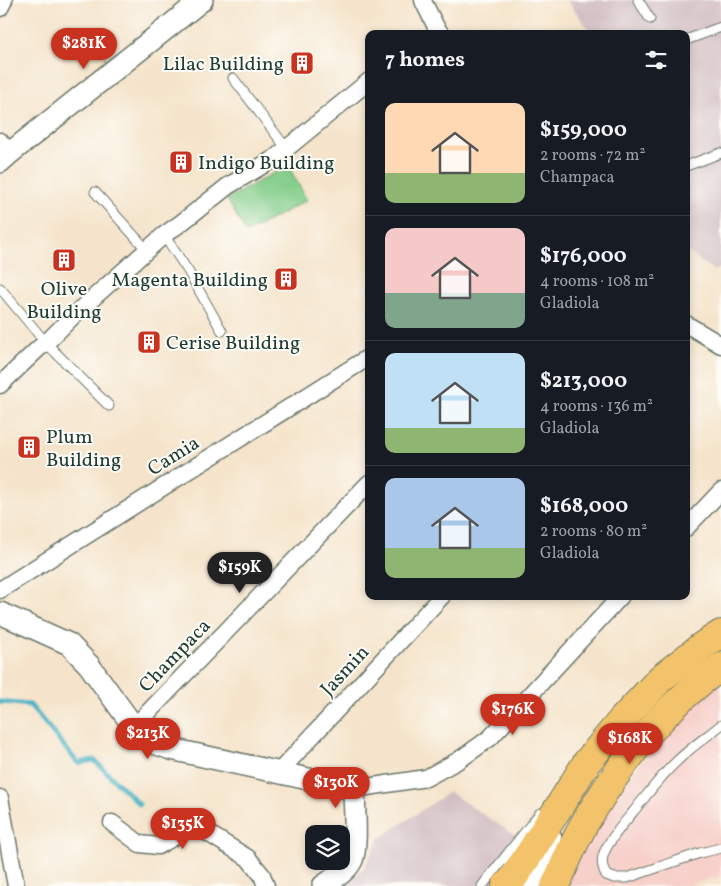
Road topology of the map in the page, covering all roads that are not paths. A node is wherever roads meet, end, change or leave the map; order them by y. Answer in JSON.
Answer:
{"nodes":[{"id":1,"x":4,"y":0,"type":"edge"},
{"id":2,"x":423,"y":0,"type":"edge"},
{"id":3,"x":638,"y":0,"type":"edge"},
{"id":4,"x":194,"y":2,"type":"edge"},
{"id":5,"x":0,"y":8,"type":"edge"},
{"id":6,"x":650,"y":19,"type":"dead end"},
{"id":7,"x":721,"y":27,"type":"edge"},
{"id":8,"x":434,"y":30,"type":"edge"},
{"id":9,"x":690,"y":39,"type":"edge"},
{"id":10,"x":233,"y":78,"type":"dead end"},
{"id":11,"x":365,"y":84,"type":"edge"},
{"id":12,"x":287,"y":148,"type":"junction"},
{"id":13,"x":3,"y":152,"type":"edge"},
{"id":14,"x":721,"y":152,"type":"edge"},
{"id":15,"x":690,"y":164,"type":"edge"},
{"id":16,"x":94,"y":192,"type":"dead end"},
{"id":17,"x":164,"y":235,"type":"junction"},
{"id":18,"x":147,"y":250,"type":"junction"},
{"id":19,"x":0,"y":288,"type":"edge"},
{"id":20,"x":690,"y":330,"type":"edge"},
{"id":21,"x":222,"y":331,"type":"dead end"},
{"id":22,"x":46,"y":343,"type":"junction"},
{"id":23,"x":721,"y":345,"type":"edge"},
{"id":24,"x":365,"y":360,"type":"edge"},
{"id":25,"x":0,"y":385,"type":"edge"},
{"id":26,"x":109,"y":406,"type":"dead end"},
{"id":27,"x":365,"y":487,"type":"edge"},
{"id":28,"x":721,"y":491,"type":"edge"},
{"id":29,"x":690,"y":524,"type":"edge"},
{"id":30,"x":0,"y":590,"type":"edge"},
{"id":31,"x":438,"y":600,"type":"edge"},
{"id":32,"x":618,"y":600,"type":"edge"},
{"id":33,"x":0,"y":613,"type":"edge"},
{"id":34,"x":721,"y":634,"type":"edge"},
{"id":35,"x":721,"y":646,"type":"edge"},
{"id":36,"x":721,"y":652,"type":"edge"},
{"id":37,"x":721,"y":667,"type":"edge"},
{"id":38,"x":721,"y":725,"type":"edge"},
{"id":39,"x":134,"y":727,"type":"junction"},
{"id":40,"x":278,"y":773,"type":"junction"},
{"id":41,"x":354,"y":789,"type":"junction"},
{"id":42,"x":0,"y":798,"type":"edge"},
{"id":43,"x":548,"y":803,"type":"dead end"},
{"id":44,"x":112,"y":823,"type":"dead end"},
{"id":45,"x":721,"y":848,"type":"edge"},
{"id":46,"x":16,"y":886,"type":"edge"},
{"id":47,"x":266,"y":886,"type":"edge"},
{"id":48,"x":323,"y":886,"type":"edge"},
{"id":49,"x":482,"y":886,"type":"edge"},
{"id":50,"x":506,"y":886,"type":"edge"},
{"id":51,"x":532,"y":886,"type":"edge"},
{"id":52,"x":547,"y":886,"type":"edge"},
{"id":53,"x":555,"y":886,"type":"edge"}],
"edges":[{"from":1,"to":5,"type":"street"},
{"from":2,"to":8,"type":"street"},
{"from":3,"to":6,"type":"lane"},
{"from":4,"to":13,"type":"street"},
{"from":7,"to":9,"type":"lane"},
{"from":10,"to":12,"type":"lane"},
{"from":11,"to":12,"type":"street"},
{"from":12,"to":17,"type":"street"},
{"from":14,"to":15,"type":"lane"},
{"from":16,"to":18,"type":"lane"},
{"from":17,"to":18,"type":"street"},
{"from":17,"to":21,"type":"lane"},
{"from":18,"to":22,"type":"street"},
{"from":19,"to":22,"type":"lane"},
{"from":20,"to":23,"type":"street"},
{"from":22,"to":25,"type":"street"},
{"from":22,"to":26,"type":"lane"},
{"from":24,"to":30,"type":"street","name":"Camia"},
{"from":27,"to":39,"type":"street","name":"Champaca"},
{"from":28,"to":29,"type":"street"},
{"from":31,"to":40,"type":"street","name":"Jasmin"},
{"from":32,"to":41,"type":"street"},
{"from":33,"to":39,"type":"street"},
{"from":34,"to":50,"type":"highway"},
{"from":35,"to":51,"type":"street"},
{"from":36,"to":52,"type":"street"},
{"from":37,"to":53,"type":"highway"},
{"from":38,"to":45,"type":"lane"},
{"from":39,"to":40,"type":"street"},
{"from":40,"to":41,"type":"street"},
{"from":41,"to":48,"type":"street"},
{"from":42,"to":46,"type":"street"},
{"from":43,"to":49,"type":"lane"},
{"from":44,"to":47,"type":"street"}]}
